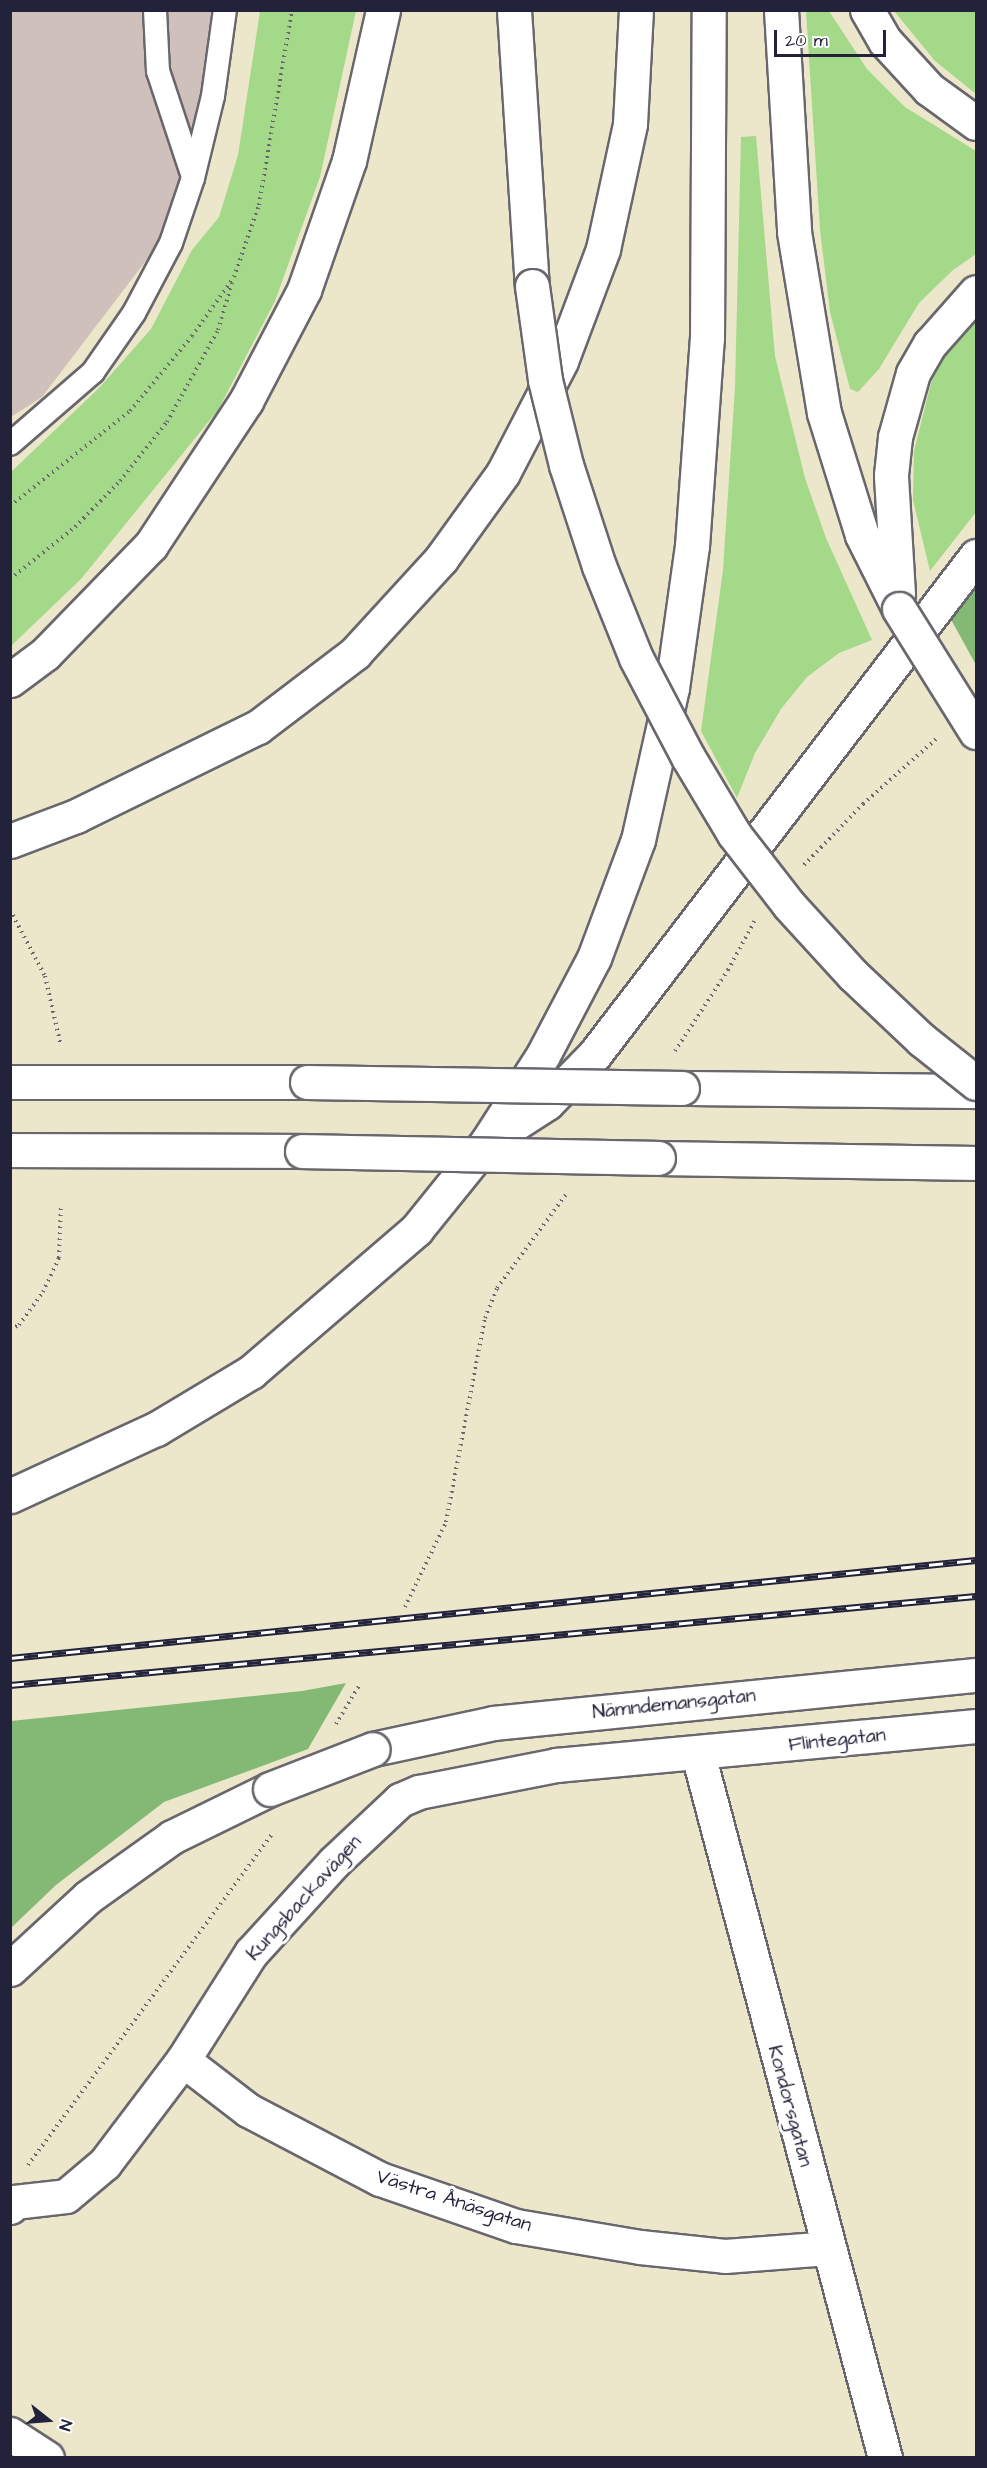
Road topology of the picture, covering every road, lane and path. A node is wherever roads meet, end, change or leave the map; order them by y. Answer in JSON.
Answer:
{"nodes":[{"id":1,"x":155,"y":10,"type":"edge"},
{"id":2,"x":225,"y":10,"type":"edge"},
{"id":3,"x":292,"y":10,"type":"edge"},
{"id":4,"x":383,"y":10,"type":"edge"},
{"id":5,"x":514,"y":10,"type":"edge"},
{"id":6,"x":636,"y":10,"type":"edge"},
{"id":7,"x":709,"y":10,"type":"edge"},
{"id":8,"x":781,"y":10,"type":"edge"},
{"id":9,"x":867,"y":10,"type":"edge"},
{"id":10,"x":976,"y":123,"type":"edge"},
{"id":11,"x":193,"y":178,"type":"junction"},
{"id":12,"x":234,"y":277,"type":"junction"},
{"id":13,"x":976,"y":292,"type":"edge"},
{"id":14,"x":10,"y":444,"type":"edge"},
{"id":15,"x":10,"y":506,"type":"edge"},
{"id":16,"x":976,"y":556,"type":"edge"},
{"id":17,"x":10,"y":579,"type":"edge"},
{"id":18,"x":899,"y":609,"type":"junction"},
{"id":19,"x":10,"y":680,"type":"edge"},
{"id":20,"x":976,"y":732,"type":"edge"},
{"id":21,"x":10,"y":842,"type":"edge"},
{"id":22,"x":10,"y":910,"type":"edge"},
{"id":23,"x":60,"y":1042,"type":"dead end"},
{"id":24,"x":10,"y":1082,"type":"edge"},
{"id":25,"x":976,"y":1083,"type":"edge"},
{"id":26,"x":976,"y":1091,"type":"edge"},
{"id":27,"x":487,"y":1142,"type":"junction"},
{"id":28,"x":10,"y":1150,"type":"edge"},
{"id":29,"x":976,"y":1163,"type":"edge"},
{"id":30,"x":62,"y":1207,"type":"dead end"},
{"id":31,"x":10,"y":1329,"type":"edge"},
{"id":32,"x":10,"y":1496,"type":"edge"},
{"id":33,"x":976,"y":1675,"type":"edge"},
{"id":34,"x":360,"y":1684,"type":"dead end"},
{"id":35,"x":976,"y":1726,"type":"edge"},
{"id":36,"x":333,"y":1729,"type":"dead end"},
{"id":37,"x":698,"y":1754,"type":"junction"},
{"id":38,"x":272,"y":1834,"type":"dead end"},
{"id":39,"x":10,"y":1969,"type":"edge"},
{"id":40,"x":183,"y":2060,"type":"junction"},
{"id":41,"x":12,"y":2205,"type":"edge"},
{"id":42,"x":828,"y":2248,"type":"junction"},
{"id":43,"x":10,"y":2434,"type":"edge"},
{"id":44,"x":47,"y":2457,"type":"edge"},
{"id":45,"x":885,"y":2457,"type":"edge"}],
"edges":[{"from":1,"to":11,"type":"lane"},
{"from":2,"to":11,"type":"lane"},
{"from":3,"to":12,"type":"path"},
{"from":4,"to":19,"type":"main road"},
{"from":5,"to":25,"type":"main road","bridge":true},
{"from":6,"to":21,"type":"main road"},
{"from":7,"to":27,"type":"main road"},
{"from":8,"to":18,"type":"main road"},
{"from":9,"to":10,"type":"main road"},
{"from":11,"to":14,"type":"lane"},
{"from":12,"to":15,"type":"path"},
{"from":12,"to":17,"type":"path"},
{"from":13,"to":18,"type":"main road"},
{"from":16,"to":27,"type":"main road"},
{"from":18,"to":20,"type":"main road","bridge":true},
{"from":22,"to":23,"type":"path"},
{"from":24,"to":26,"type":"main road","bridge":true},
{"from":27,"to":32,"type":"main road"},
{"from":28,"to":29,"type":"main road","bridge":true},
{"from":30,"to":31,"type":"path"},
{"from":33,"to":39,"type":"main road","name":"Nämndemansgatan","bridge":true},
{"from":34,"to":36,"type":"path"},
{"from":35,"to":37,"type":"main road","name":"Flintegatan"},
{"from":37,"to":40,"type":"main road","name":"Kungsbackavägen"},
{"from":37,"to":42,"type":"main road","name":"Kondorsgatan"},
{"from":38,"to":41,"type":"path"},
{"from":40,"to":41,"type":"main road","name":"Kungsbackavägen"},
{"from":40,"to":42,"type":"main road","name":"Västra Ånäsgatan"},
{"from":42,"to":45,"type":"main road","name":"Kondorsgatan"},
{"from":43,"to":44,"type":"main road"}]}
